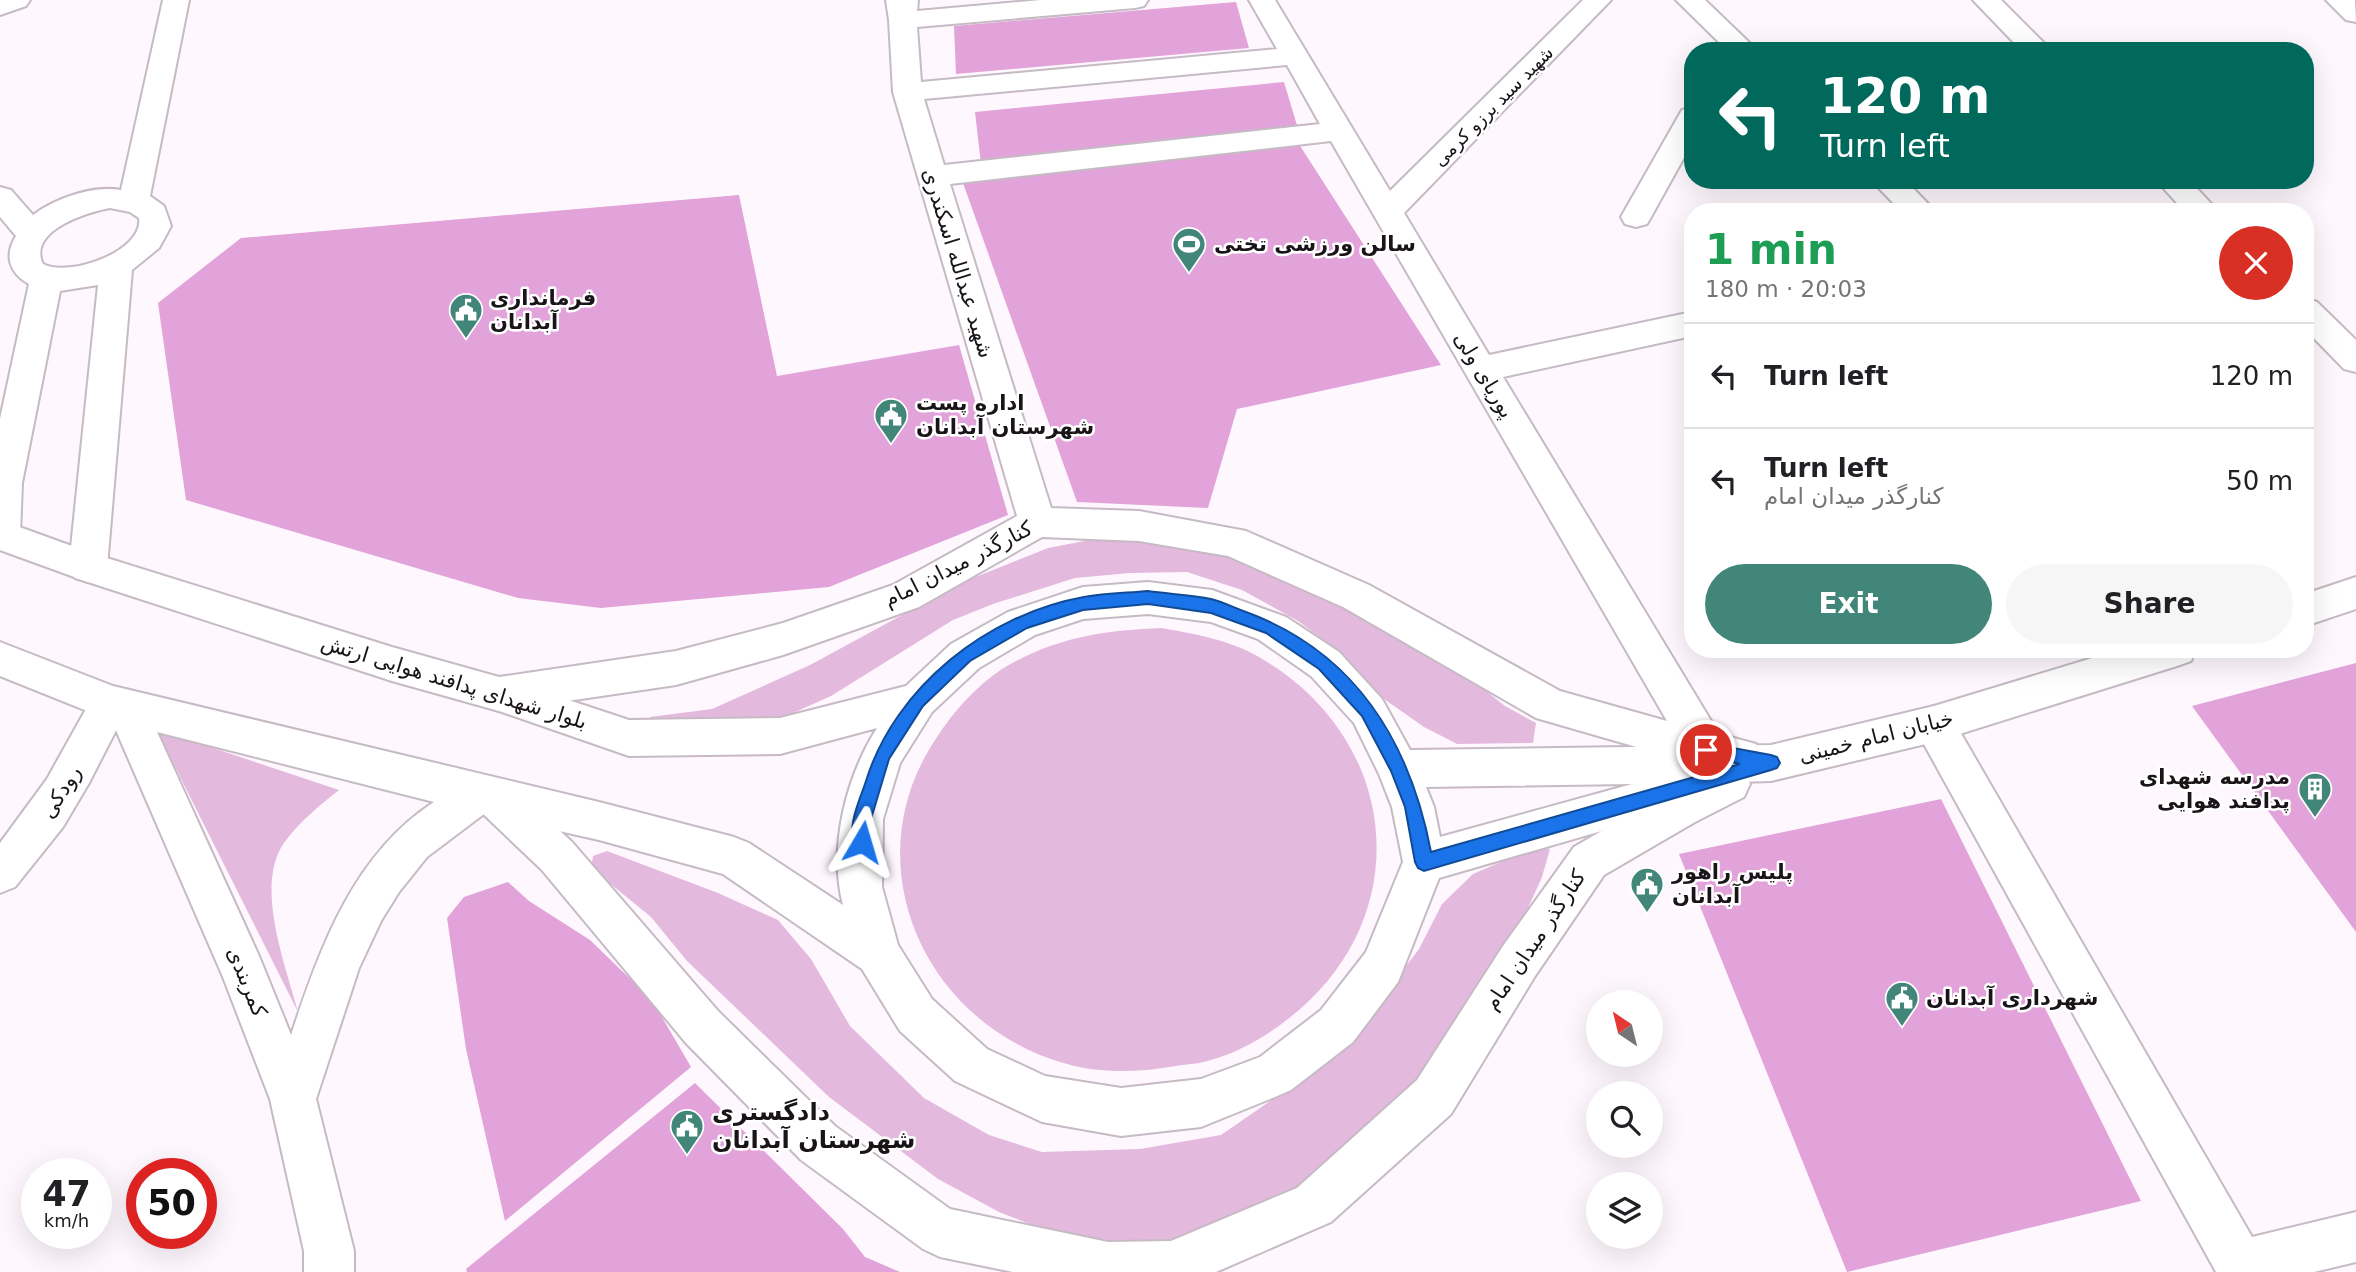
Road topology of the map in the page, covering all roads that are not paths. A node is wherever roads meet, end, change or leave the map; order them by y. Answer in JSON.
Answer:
{"nodes":[{"id":1,"x":17,"y":0,"type":"edge"},
{"id":2,"x":176,"y":0,"type":"edge"},
{"id":3,"x":1135,"y":0,"type":"edge"},
{"id":4,"x":1262,"y":0,"type":"edge"},
{"id":5,"x":1598,"y":0,"type":"edge"},
{"id":6,"x":1689,"y":0,"type":"edge"},
{"id":7,"x":1986,"y":0,"type":"edge"},
{"id":8,"x":2339,"y":0,"type":"edge"},
{"id":9,"x":0,"y":7,"type":"edge"},
{"id":10,"x":902,"y":7,"type":"edge"},
{"id":11,"x":2356,"y":14,"type":"edge"},
{"id":12,"x":1730,"y":42,"type":"edge"},
{"id":13,"x":2029,"y":42,"type":"edge"},
{"id":14,"x":1295,"y":57,"type":"junction"},
{"id":15,"x":907,"y":92,"type":"junction"},
{"id":16,"x":1339,"y":131,"type":"junction"},
{"id":17,"x":1684,"y":131,"type":"edge"},
{"id":18,"x":931,"y":176,"type":"junction"},
{"id":19,"x":1896,"y":189,"type":"edge"},
{"id":20,"x":2180,"y":189,"type":"edge"},
{"id":21,"x":0,"y":197,"type":"edge"},
{"id":22,"x":134,"y":201,"type":"junction"},
{"id":23,"x":1911,"y":203,"type":"edge"},
{"id":24,"x":2195,"y":203,"type":"edge"},
{"id":25,"x":1387,"y":212,"type":"junction"},
{"id":26,"x":1636,"y":217,"type":"dead end"},
{"id":27,"x":32,"y":234,"type":"junction"},
{"id":28,"x":116,"y":267,"type":"junction"},
{"id":29,"x":46,"y":279,"type":"junction"},
{"id":30,"x":2314,"y":319,"type":"edge"},
{"id":31,"x":1684,"y":326,"type":"edge"},
{"id":32,"x":2356,"y":360,"type":"edge"},
{"id":33,"x":1480,"y":369,"type":"junction"},
{"id":34,"x":1037,"y":522,"type":"junction"},
{"id":35,"x":1,"y":536,"type":"edge"},
{"id":36,"x":88,"y":567,"type":"junction"},
{"id":37,"x":2356,"y":593,"type":"edge"},
{"id":38,"x":2314,"y":607,"type":"edge"},
{"id":39,"x":2148,"y":658,"type":"edge"},
{"id":40,"x":0,"y":659,"type":"edge"},
{"id":41,"x":499,"y":694,"type":"junction"},
{"id":42,"x":918,"y":701,"type":"junction"},
{"id":43,"x":118,"y":704,"type":"junction"},
{"id":44,"x":1934,"y":724,"type":"junction"},
{"id":45,"x":1706,"y":750,"type":"junction"},
{"id":46,"x":1771,"y":763,"type":"junction"},
{"id":47,"x":1398,"y":769,"type":"junction"},
{"id":48,"x":487,"y":796,"type":"junction"},
{"id":49,"x":1424,"y":862,"type":"junction"},
{"id":50,"x":0,"y":873,"type":"edge"},
{"id":51,"x":878,"y":954,"type":"junction"},
{"id":52,"x":293,"y":1098,"type":"junction"},
{"id":53,"x":2356,"y":1237,"type":"edge"},
{"id":54,"x":2242,"y":1268,"type":"edge"},
{"id":55,"x":1108,"y":1270,"type":"edge"},
{"id":56,"x":328,"y":1272,"type":"edge"}],
"edges":[{"from":1,"to":9,"type":"main road"},
{"from":2,"to":22,"type":"main road"},
{"from":3,"to":10,"type":"main road"},
{"from":4,"to":14,"type":"main road","name":"پوریای ولی"},
{"from":5,"to":25,"type":"main road","name":"شهید سید برزو کرمی"},
{"from":6,"to":12,"type":"main road"},
{"from":7,"to":13,"type":"main road"},
{"from":8,"to":11,"type":"main road"},
{"from":10,"to":15,"type":"main road","name":"شهید عبدالله اسکندری"},
{"from":14,"to":15,"type":"main road"},
{"from":14,"to":16,"type":"main road","name":"پوریای ولی"},
{"from":15,"to":18,"type":"main road","name":"شهید عبدالله اسکندری"},
{"from":16,"to":18,"type":"main road"},
{"from":16,"to":25,"type":"main road","name":"پوریای ولی"},
{"from":17,"to":26,"type":"main road"},
{"from":18,"to":34,"type":"main road","name":"شهید عبدالله اسکندری"},
{"from":19,"to":23,"type":"main road"},
{"from":20,"to":24,"type":"main road"},
{"from":21,"to":27,"type":"main road"},
{"from":22,"to":27,"type":"main road"},
{"from":22,"to":28,"type":"main road"},
{"from":25,"to":33,"type":"main road","name":"پوریای ولی"},
{"from":27,"to":29,"type":"main road"},
{"from":28,"to":29,"type":"main road"},
{"from":28,"to":36,"type":"main road"},
{"from":29,"to":35,"type":"main road"},
{"from":30,"to":32,"type":"main road"},
{"from":31,"to":33,"type":"main road"},
{"from":33,"to":45,"type":"main road","name":"پوریای ولی"},
{"from":34,"to":41,"type":"main road","name":"کنارگذر میدان امام"},
{"from":34,"to":45,"type":"main road","name":"کنارگذر میدان امام"},
{"from":35,"to":36,"type":"main road","name":"بلوار شهدای پدافند هوایی ارتش"},
{"from":36,"to":41,"type":"main road","name":"بلوار شهدای پدافند هوایی ارتش"},
{"from":37,"to":38,"type":"main road"},
{"from":39,"to":44,"type":"main road","name":"خیابان امام خمینی"},
{"from":40,"to":43,"type":"main road"},
{"from":41,"to":42,"type":"main road","name":"بلوار شهدای پدافند هوایی ارتش"},
{"from":42,"to":47,"type":"main road"},
{"from":42,"to":51,"type":"main road"},
{"from":43,"to":48,"type":"main road"},
{"from":43,"to":50,"type":"main road","name":"رودکی"},
{"from":43,"to":52,"type":"main road","name":"کمربندی"},
{"from":44,"to":46,"type":"main road","name":"خیابان امام خمینی"},
{"from":44,"to":54,"type":"main road"},
{"from":45,"to":46,"type":"main road","name":"کنارگذر میدان امام"},
{"from":46,"to":47,"type":"main road","name":"خیابان امام خمینی"},
{"from":46,"to":49,"type":"main road"},
{"from":46,"to":55,"type":"main road","name":"کنارگذر میدان امام"},
{"from":47,"to":49,"type":"main road"},
{"from":48,"to":51,"type":"main road"},
{"from":48,"to":52,"type":"main road"},
{"from":48,"to":55,"type":"main road","name":"کنارگذر میدان امام"},
{"from":49,"to":51,"type":"main road"},
{"from":52,"to":56,"type":"main road","name":"کمربندی"},
{"from":53,"to":54,"type":"main road"}]}
